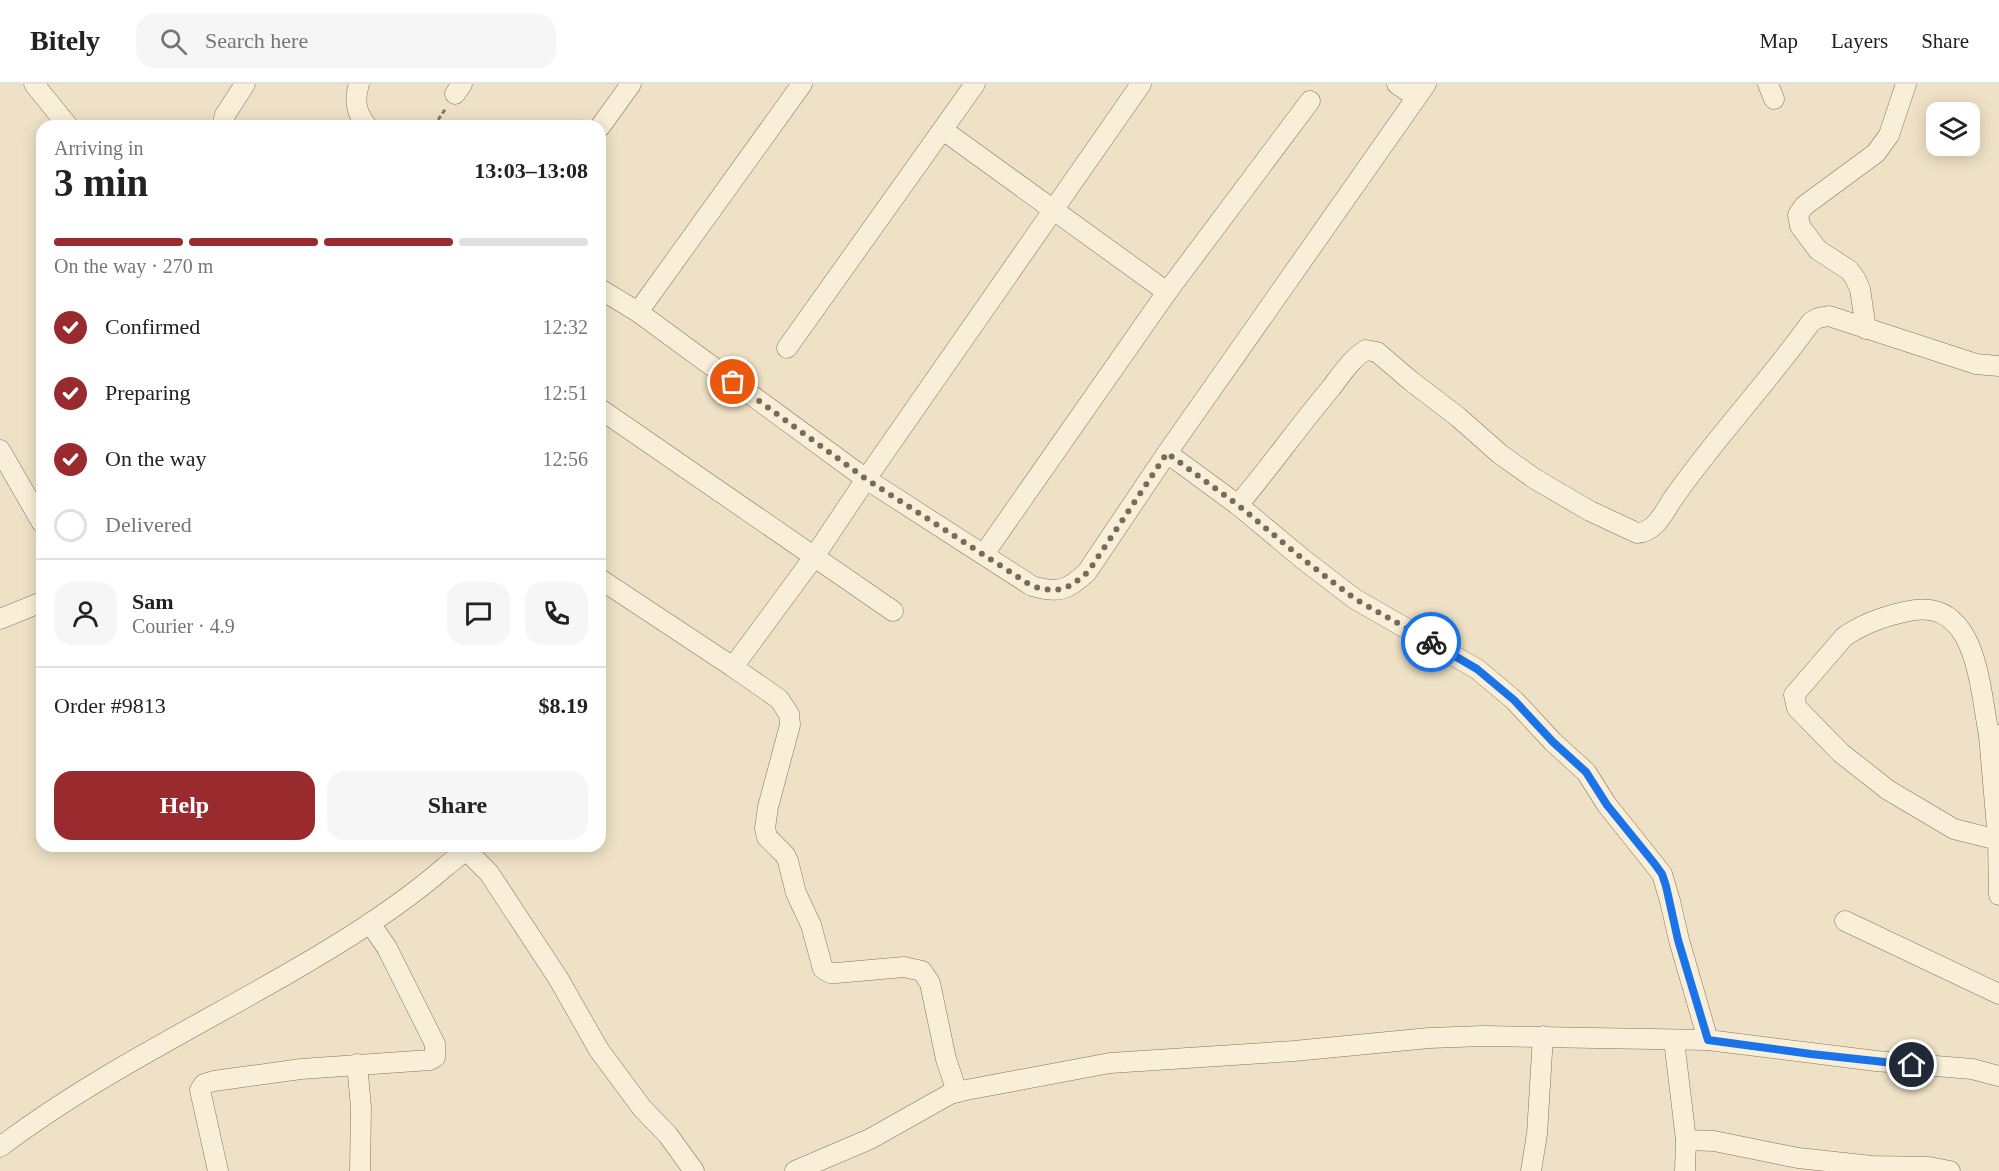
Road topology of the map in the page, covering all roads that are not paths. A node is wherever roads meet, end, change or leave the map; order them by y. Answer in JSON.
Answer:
{"nodes":[{"id":1,"x":34,"y":84,"type":"edge"},
{"id":2,"x":246,"y":84,"type":"edge"},
{"id":3,"x":359,"y":84,"type":"edge"},
{"id":4,"x":631,"y":84,"type":"edge"},
{"id":5,"x":802,"y":84,"type":"edge"},
{"id":6,"x":975,"y":84,"type":"edge"},
{"id":7,"x":1141,"y":84,"type":"edge"},
{"id":8,"x":1397,"y":84,"type":"edge"},
{"id":9,"x":1906,"y":84,"type":"edge"},
{"id":10,"x":1421,"y":91,"type":"edge"},
{"id":11,"x":1310,"y":101,"type":"dead end"},
{"id":12,"x":63,"y":120,"type":"edge"},
{"id":13,"x":224,"y":120,"type":"edge"},
{"id":14,"x":362,"y":120,"type":"edge"},
{"id":15,"x":605,"y":120,"type":"edge"},
{"id":16,"x":943,"y":130,"type":"junction"},
{"id":17,"x":1054,"y":209,"type":"junction"},
{"id":18,"x":1167,"y":292,"type":"junction"},
{"id":19,"x":606,"y":293,"type":"edge"},
{"id":20,"x":638,"y":312,"type":"junction"},
{"id":21,"x":1866,"y":328,"type":"junction"},
{"id":22,"x":787,"y":348,"type":"dead end"},
{"id":23,"x":1999,"y":366,"type":"edge"},
{"id":24,"x":606,"y":413,"type":"edge"},
{"id":25,"x":0,"y":450,"type":"edge"},
{"id":26,"x":1167,"y":453,"type":"junction"},
{"id":27,"x":866,"y":479,"type":"junction"},
{"id":28,"x":1238,"y":505,"type":"junction"},
{"id":29,"x":36,"y":513,"type":"edge"},
{"id":30,"x":984,"y":554,"type":"junction"},
{"id":31,"x":814,"y":557,"type":"junction"},
{"id":32,"x":606,"y":585,"type":"edge"},
{"id":33,"x":36,"y":604,"type":"edge"},
{"id":34,"x":893,"y":611,"type":"dead end"},
{"id":35,"x":0,"y":619,"type":"edge"},
{"id":36,"x":733,"y":667,"type":"junction"},
{"id":37,"x":1994,"y":735,"type":"edge"},
{"id":38,"x":1998,"y":840,"type":"edge"},
{"id":39,"x":462,"y":852,"type":"edge"},
{"id":40,"x":471,"y":852,"type":"edge"},
{"id":41,"x":1999,"y":896,"type":"edge"},
{"id":42,"x":1845,"y":921,"type":"dead end"},
{"id":43,"x":370,"y":924,"type":"junction"},
{"id":44,"x":1999,"y":994,"type":"edge"},
{"id":45,"x":1543,"y":1036,"type":"junction"},
{"id":46,"x":1674,"y":1040,"type":"junction"},
{"id":47,"x":1708,"y":1040,"type":"junction"},
{"id":48,"x":357,"y":1064,"type":"junction"},
{"id":49,"x":1999,"y":1076,"type":"edge"},
{"id":50,"x":957,"y":1092,"type":"junction"},
{"id":51,"x":1686,"y":1140,"type":"junction"},
{"id":52,"x":0,"y":1147,"type":"edge"},
{"id":53,"x":218,"y":1171,"type":"edge"},
{"id":54,"x":360,"y":1171,"type":"edge"},
{"id":55,"x":694,"y":1171,"type":"edge"},
{"id":56,"x":795,"y":1171,"type":"edge"},
{"id":57,"x":1531,"y":1171,"type":"edge"},
{"id":58,"x":1685,"y":1171,"type":"edge"},
{"id":59,"x":1950,"y":1171,"type":"edge"}],
"edges":[{"from":1,"to":12,"type":"street"},
{"from":2,"to":13,"type":"street"},
{"from":3,"to":14,"type":"street"},
{"from":4,"to":15,"type":"street"},
{"from":5,"to":20,"type":"street"},
{"from":6,"to":16,"type":"street"},
{"from":7,"to":17,"type":"street"},
{"from":8,"to":10,"type":"street"},
{"from":9,"to":21,"type":"street"},
{"from":10,"to":26,"type":"street"},
{"from":11,"to":18,"type":"street"},
{"from":16,"to":17,"type":"street"},
{"from":16,"to":22,"type":"street"},
{"from":17,"to":18,"type":"street"},
{"from":17,"to":27,"type":"street"},
{"from":18,"to":30,"type":"street"},
{"from":19,"to":20,"type":"street"},
{"from":20,"to":27,"type":"street"},
{"from":21,"to":23,"type":"street"},
{"from":21,"to":28,"type":"street"},
{"from":24,"to":31,"type":"street"},
{"from":25,"to":29,"type":"street"},
{"from":26,"to":28,"type":"street"},
{"from":26,"to":30,"type":"street"},
{"from":27,"to":30,"type":"street"},
{"from":27,"to":31,"type":"street"},
{"from":28,"to":47,"type":"street"},
{"from":31,"to":34,"type":"street"},
{"from":31,"to":36,"type":"street"},
{"from":32,"to":36,"type":"street"},
{"from":33,"to":35,"type":"street"},
{"from":36,"to":50,"type":"street"},
{"from":37,"to":38,"type":"street"},
{"from":37,"to":38,"type":"street"},
{"from":38,"to":41,"type":"street"},
{"from":39,"to":43,"type":"street"},
{"from":40,"to":55,"type":"street"},
{"from":42,"to":44,"type":"street"},
{"from":43,"to":48,"type":"street"},
{"from":43,"to":52,"type":"street"},
{"from":45,"to":46,"type":"street"},
{"from":45,"to":50,"type":"street"},
{"from":45,"to":57,"type":"street"},
{"from":46,"to":47,"type":"street"},
{"from":46,"to":51,"type":"street"},
{"from":47,"to":49,"type":"street"},
{"from":48,"to":53,"type":"street"},
{"from":48,"to":54,"type":"street"},
{"from":50,"to":56,"type":"street"},
{"from":51,"to":58,"type":"street"},
{"from":51,"to":59,"type":"street"}]}
